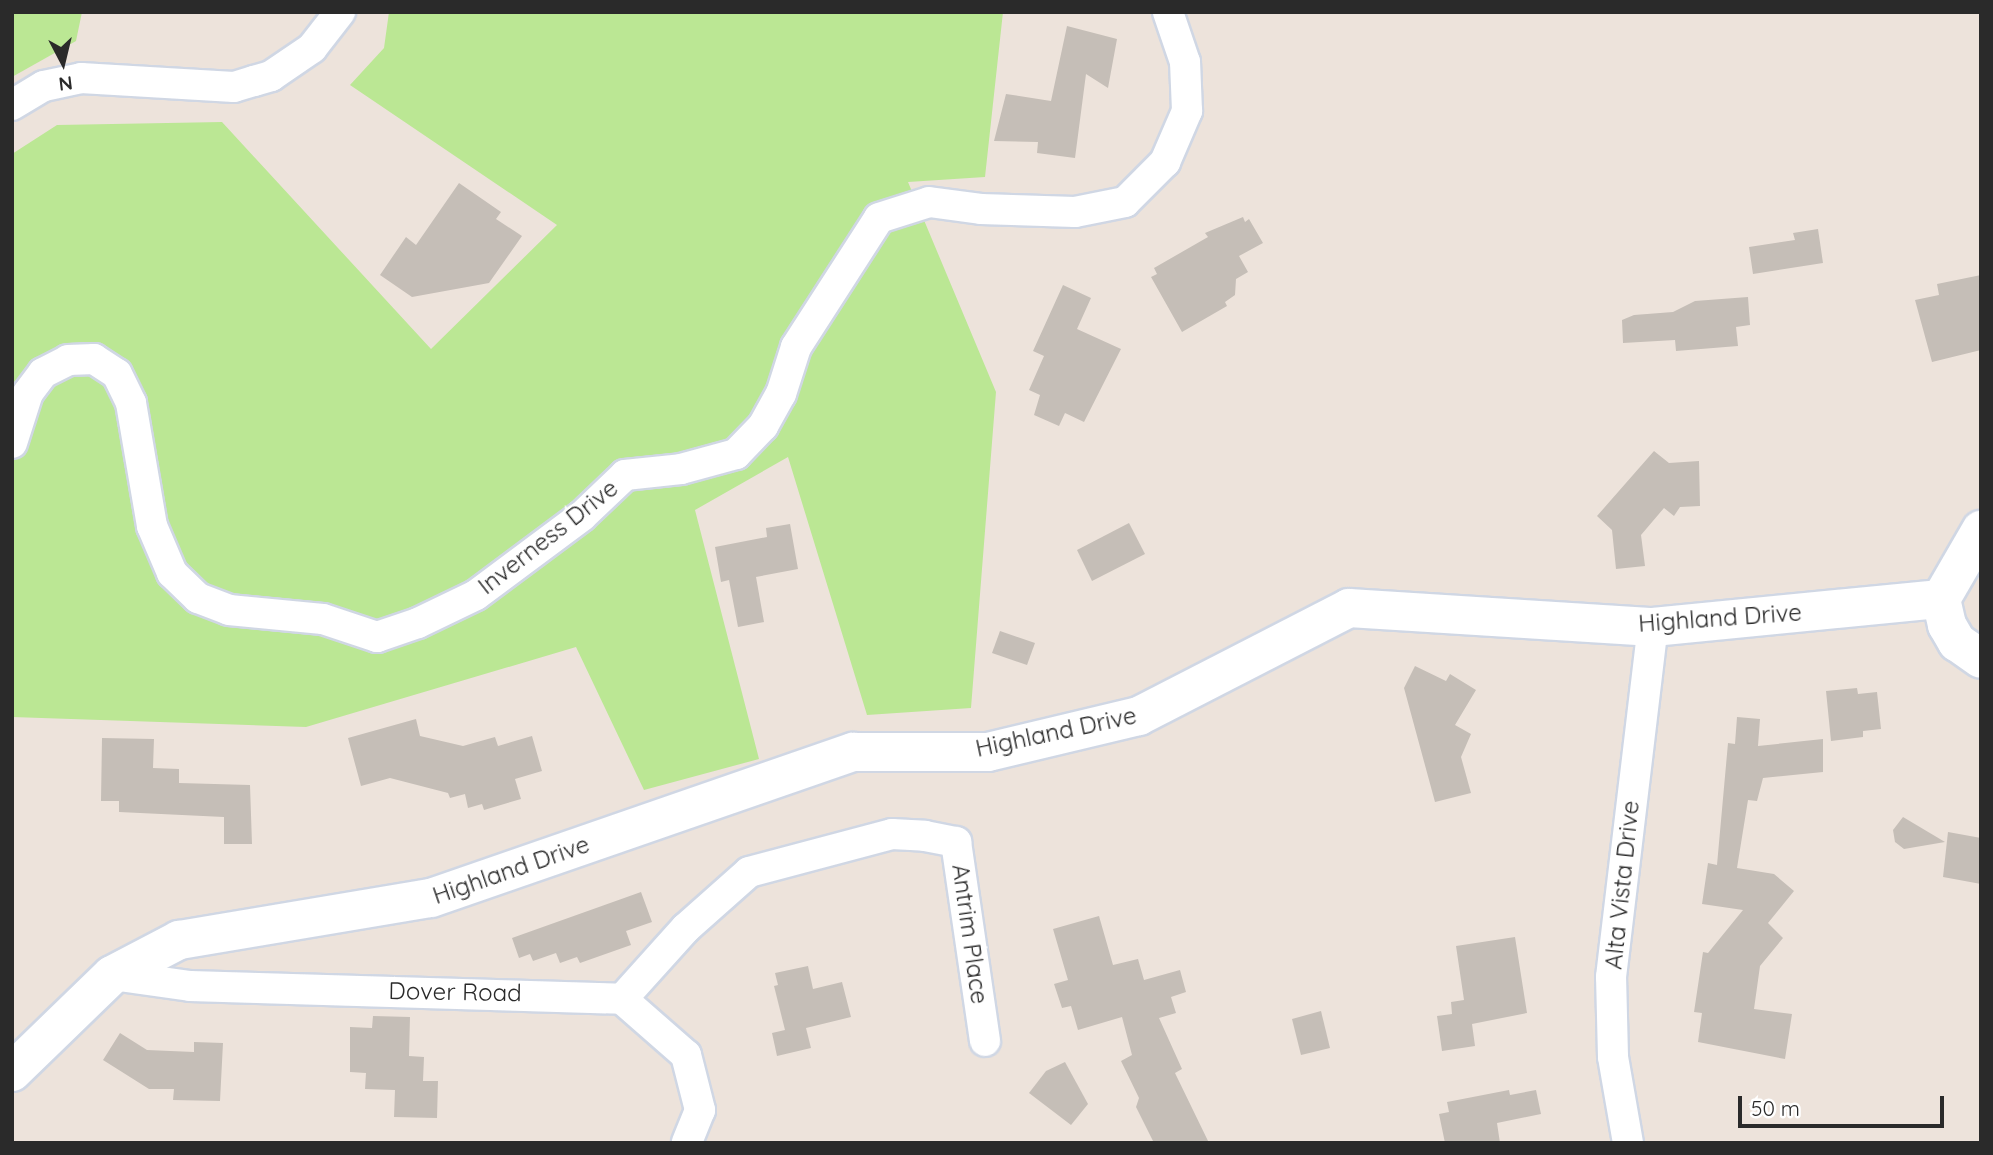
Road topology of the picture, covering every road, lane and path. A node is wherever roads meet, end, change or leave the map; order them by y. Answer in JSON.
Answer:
{"nodes":[{"id":1,"x":340,"y":12,"type":"edge"},
{"id":2,"x":1168,"y":12,"type":"edge"},
{"id":3,"x":12,"y":106,"type":"edge"},
{"id":4,"x":12,"y":443,"type":"edge"},
{"id":5,"x":1981,"y":530,"type":"edge"},
{"id":6,"x":1941,"y":599,"type":"junction"},
{"id":7,"x":1653,"y":626,"type":"junction"},
{"id":8,"x":1981,"y":659,"type":"edge"},
{"id":9,"x":112,"y":975,"type":"junction"},
{"id":10,"x":622,"y":999,"type":"junction"},
{"id":11,"x":985,"y":1041,"type":"dead end"},
{"id":12,"x":12,"y":1072,"type":"edge"},
{"id":13,"x":687,"y":1143,"type":"edge"},
{"id":14,"x":1628,"y":1143,"type":"edge"}],
"edges":[{"from":1,"to":3,"type":"street"},
{"from":2,"to":4,"type":"street","name":"Inverness Drive"},
{"from":5,"to":6,"type":"street"},
{"from":6,"to":7,"type":"street","name":"Highland Drive"},
{"from":6,"to":8,"type":"street"},
{"from":7,"to":9,"type":"street","name":"Highland Drive"},
{"from":7,"to":14,"type":"street","name":"Alta Vista Drive"},
{"from":9,"to":10,"type":"street","name":"Dover Road"},
{"from":9,"to":12,"type":"street","name":"Highland Drive"},
{"from":10,"to":11,"type":"street","name":"Antrim Place"},
{"from":10,"to":13,"type":"street"}]}
